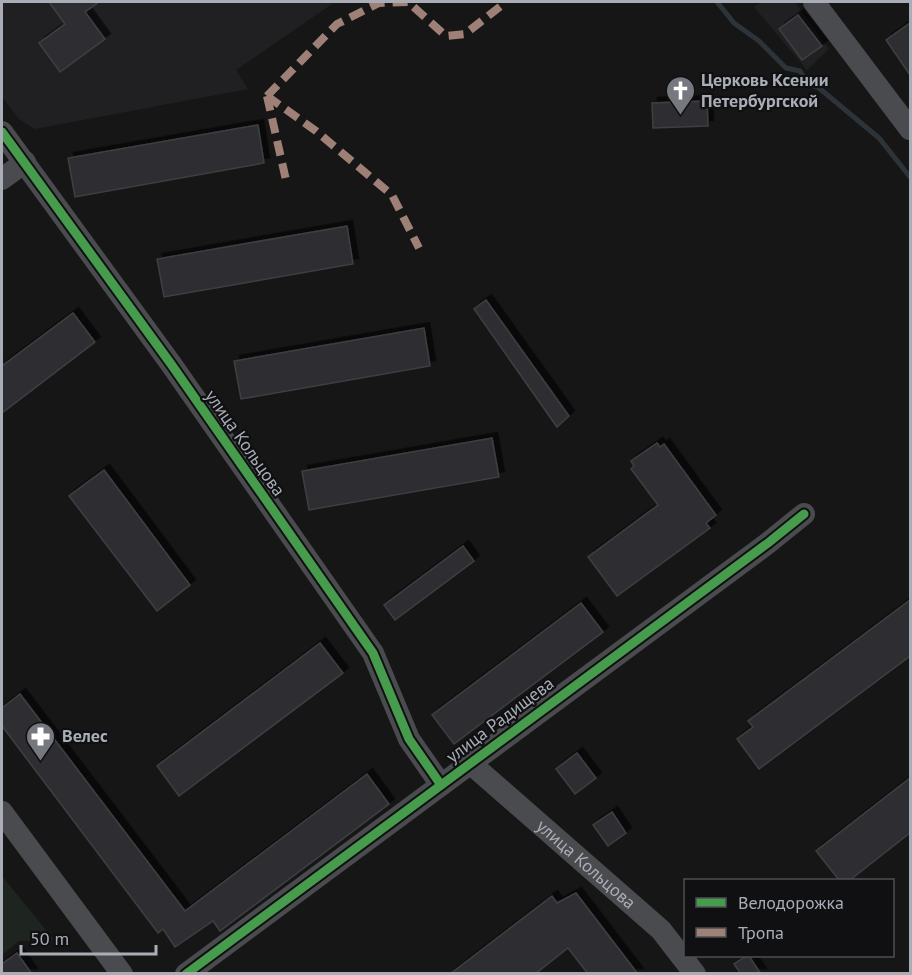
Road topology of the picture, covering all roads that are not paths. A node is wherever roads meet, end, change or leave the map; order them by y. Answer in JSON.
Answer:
{"nodes":[{"id":1,"x":814,"y":2,"type":"edge"},
{"id":2,"x":910,"y":129,"type":"edge"},
{"id":3,"x":2,"y":132,"type":"edge"},
{"id":4,"x":24,"y":162,"type":"junction"},
{"id":5,"x":2,"y":179,"type":"edge"},
{"id":6,"x":804,"y":514,"type":"dead end"},
{"id":7,"x":470,"y":763,"type":"junction"},
{"id":8,"x":441,"y":785,"type":"junction"},
{"id":9,"x":2,"y":812,"type":"edge"},
{"id":10,"x":122,"y":974,"type":"edge"},
{"id":11,"x":186,"y":974,"type":"edge"},
{"id":12,"x":695,"y":974,"type":"edge"}],
"edges":[{"from":1,"to":2,"type":"street"},
{"from":3,"to":4,"type":"street","name":"улица Кольцова"},
{"from":4,"to":5,"type":"street"},
{"from":4,"to":8,"type":"street","name":"улица Кольцова"},
{"from":6,"to":7,"type":"street","name":"улица Радищева"},
{"from":7,"to":8,"type":"street","name":"улица Радищева"},
{"from":7,"to":12,"type":"street","name":"улица Кольцова"},
{"from":8,"to":11,"type":"street","name":"улица Радищева"},
{"from":9,"to":10,"type":"street"}]}
